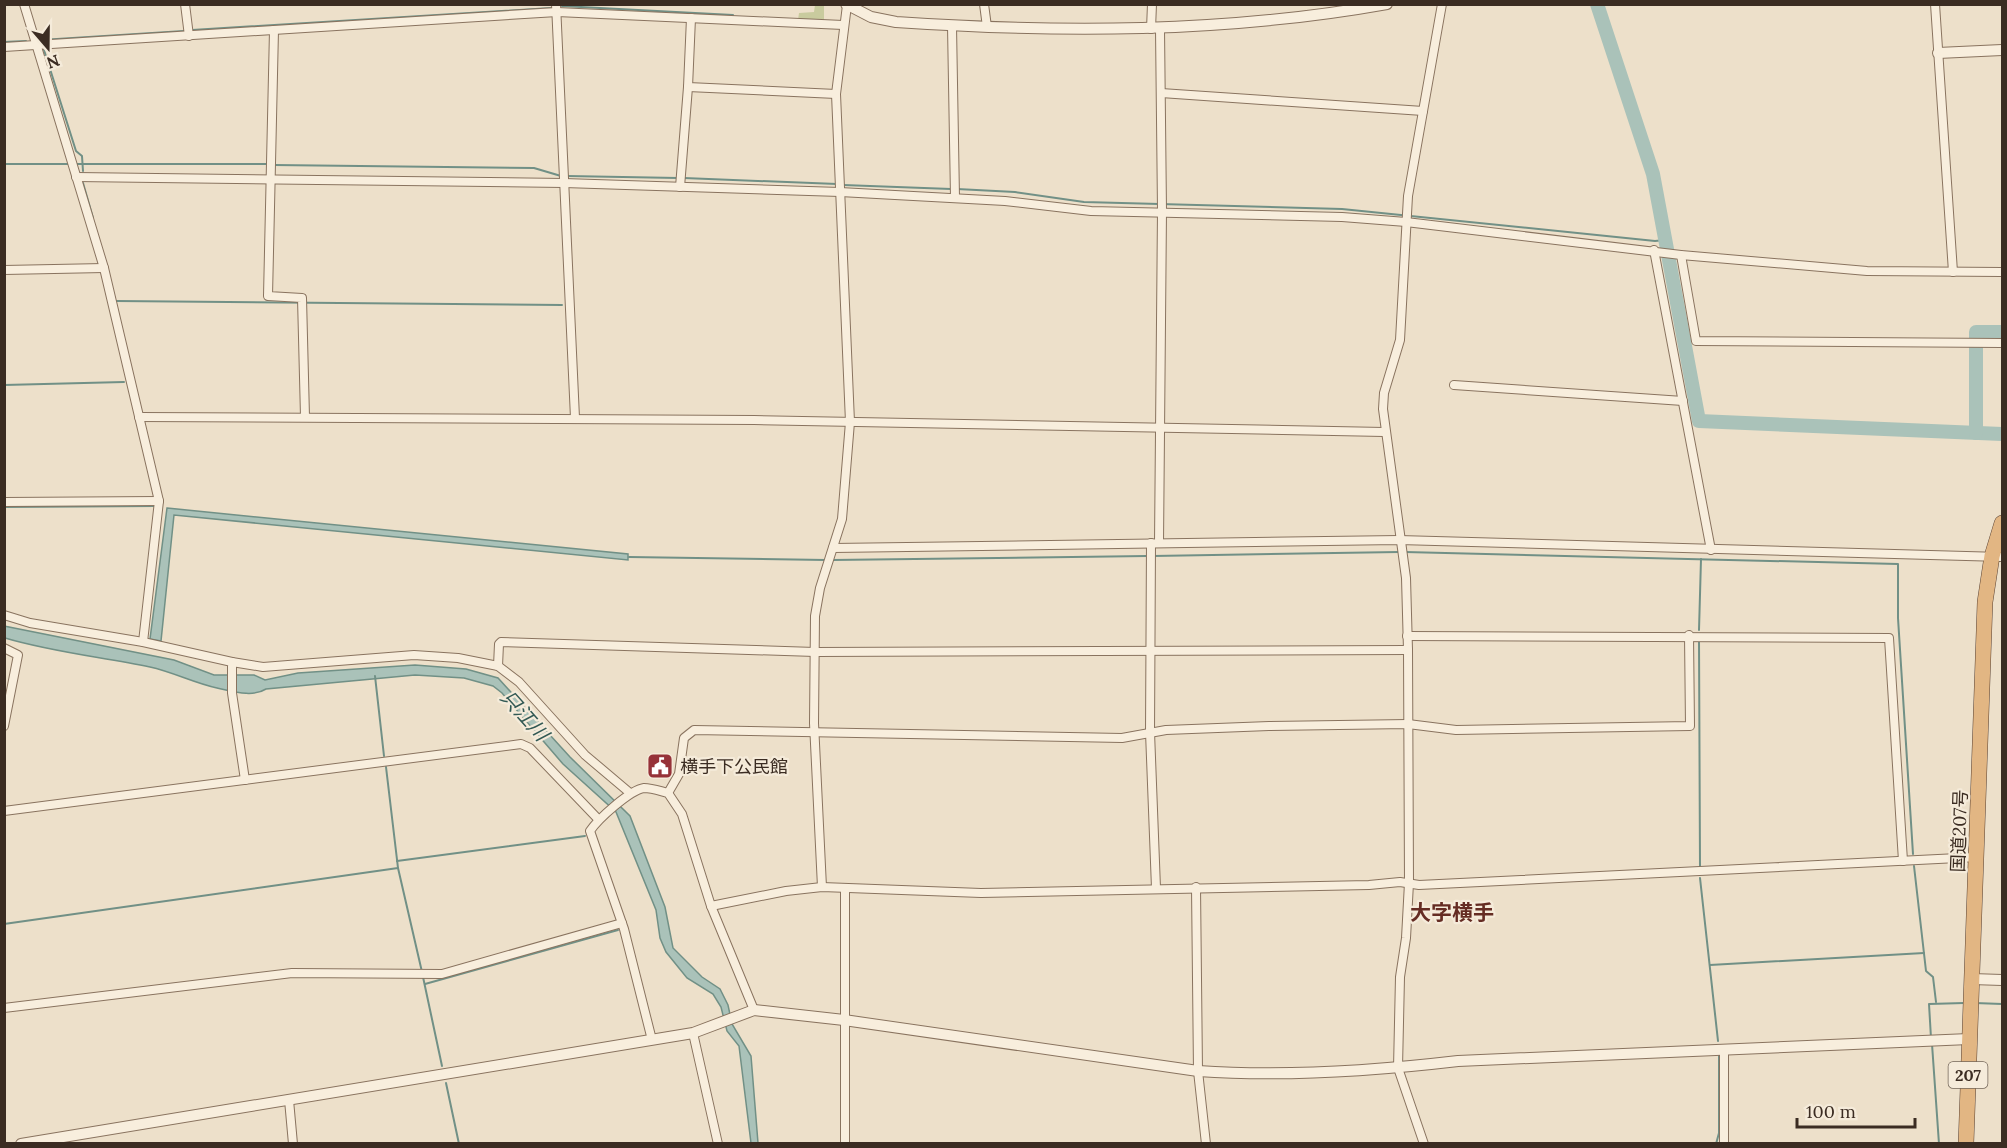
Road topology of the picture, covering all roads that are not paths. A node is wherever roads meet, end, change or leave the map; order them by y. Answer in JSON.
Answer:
{"nodes":[{"id":1,"x":24,"y":4,"type":"edge"},
{"id":2,"x":185,"y":4,"type":"edge"},
{"id":3,"x":984,"y":4,"type":"edge"},
{"id":4,"x":1152,"y":4,"type":"edge"},
{"id":5,"x":1442,"y":4,"type":"edge"},
{"id":6,"x":1935,"y":4,"type":"edge"},
{"id":7,"x":847,"y":5,"type":"edge"},
{"id":8,"x":1381,"y":5,"type":"edge"},
{"id":9,"x":557,"y":8,"type":"edge"},
{"id":10,"x":691,"y":18,"type":"junction"},
{"id":11,"x":843,"y":25,"type":"junction"},
{"id":12,"x":952,"y":26,"type":"junction"},
{"id":13,"x":987,"y":27,"type":"junction"},
{"id":14,"x":1155,"y":29,"type":"junction"},
{"id":15,"x":274,"y":30,"type":"junction"},
{"id":16,"x":189,"y":36,"type":"junction"},
{"id":17,"x":36,"y":46,"type":"junction"},
{"id":18,"x":4,"y":47,"type":"edge"},
{"id":19,"x":2002,"y":50,"type":"edge"},
{"id":20,"x":1938,"y":53,"type":"junction"},
{"id":21,"x":688,"y":87,"type":"junction"},
{"id":22,"x":1161,"y":93,"type":"junction"},
{"id":23,"x":836,"y":94,"type":"junction"},
{"id":24,"x":1423,"y":111,"type":"junction"},
{"id":25,"x":74,"y":173,"type":"junction"},
{"id":26,"x":563,"y":178,"type":"junction"},
{"id":27,"x":272,"y":180,"type":"junction"},
{"id":28,"x":681,"y":181,"type":"junction"},
{"id":29,"x":840,"y":192,"type":"junction"},
{"id":30,"x":955,"y":198,"type":"junction"},
{"id":31,"x":1162,"y":211,"type":"junction"},
{"id":32,"x":1406,"y":222,"type":"junction"},
{"id":33,"x":1654,"y":250,"type":"junction"},
{"id":34,"x":1681,"y":255,"type":"junction"},
{"id":35,"x":104,"y":268,"type":"junction"},
{"id":36,"x":4,"y":270,"type":"edge"},
{"id":37,"x":1953,"y":272,"type":"junction"},
{"id":38,"x":2002,"y":272,"type":"edge"},
{"id":39,"x":2002,"y":343,"type":"edge"},
{"id":40,"x":1454,"y":385,"type":"dead end"},
{"id":41,"x":1683,"y":401,"type":"junction"},
{"id":42,"x":139,"y":417,"type":"junction"},
{"id":43,"x":306,"y":417,"type":"junction"},
{"id":44,"x":575,"y":418,"type":"junction"},
{"id":45,"x":850,"y":422,"type":"junction"},
{"id":46,"x":1160,"y":429,"type":"junction"},
{"id":47,"x":1384,"y":432,"type":"junction"},
{"id":48,"x":4,"y":502,"type":"edge"},
{"id":49,"x":159,"y":505,"type":"junction"},
{"id":50,"x":2002,"y":523,"type":"edge"},
{"id":51,"x":1154,"y":546,"type":"junction"},
{"id":52,"x":1400,"y":548,"type":"junction"},
{"id":53,"x":832,"y":550,"type":"junction"},
{"id":54,"x":1711,"y":550,"type":"junction"},
{"id":55,"x":1997,"y":556,"type":"edge"},
{"id":56,"x":4,"y":615,"type":"edge"},
{"id":57,"x":1689,"y":635,"type":"junction"},
{"id":58,"x":1407,"y":636,"type":"junction"},
{"id":59,"x":151,"y":644,"type":"junction"},
{"id":60,"x":4,"y":648,"type":"edge"},
{"id":61,"x":1153,"y":650,"type":"junction"},
{"id":62,"x":1408,"y":650,"type":"junction"},
{"id":63,"x":815,"y":652,"type":"junction"},
{"id":64,"x":232,"y":662,"type":"junction"},
{"id":65,"x":498,"y":666,"type":"junction"},
{"id":66,"x":1408,"y":724,"type":"junction"},
{"id":67,"x":4,"y":726,"type":"edge"},
{"id":68,"x":815,"y":732,"type":"junction"},
{"id":69,"x":1150,"y":732,"type":"junction"},
{"id":70,"x":245,"y":780,"type":"junction"},
{"id":71,"x":630,"y":793,"type":"junction"},
{"id":72,"x":668,"y":793,"type":"junction"},
{"id":73,"x":4,"y":811,"type":"edge"},
{"id":74,"x":598,"y":819,"type":"junction"},
{"id":75,"x":1977,"y":857,"type":"junction"},
{"id":76,"x":1903,"y":861,"type":"junction"},
{"id":77,"x":1409,"y":883,"type":"junction"},
{"id":78,"x":822,"y":887,"type":"junction"},
{"id":79,"x":1196,"y":887,"type":"junction"},
{"id":80,"x":845,"y":888,"type":"junction"},
{"id":81,"x":1156,"y":888,"type":"junction"},
{"id":82,"x":711,"y":906,"type":"junction"},
{"id":83,"x":622,"y":923,"type":"junction"},
{"id":84,"x":1972,"y":979,"type":"junction"},
{"id":85,"x":2002,"y":980,"type":"edge"},
{"id":86,"x":4,"y":1008,"type":"edge"},
{"id":87,"x":753,"y":1010,"type":"junction"},
{"id":88,"x":844,"y":1020,"type":"junction"},
{"id":89,"x":693,"y":1033,"type":"junction"},
{"id":90,"x":1969,"y":1039,"type":"junction"},
{"id":91,"x":652,"y":1040,"type":"junction"},
{"id":92,"x":1724,"y":1049,"type":"junction"},
{"id":93,"x":1398,"y":1068,"type":"junction"},
{"id":94,"x":1198,"y":1071,"type":"junction"},
{"id":95,"x":289,"y":1100,"type":"junction"},
{"id":96,"x":21,"y":1143,"type":"edge"},
{"id":97,"x":293,"y":1143,"type":"edge"},
{"id":98,"x":718,"y":1143,"type":"edge"},
{"id":99,"x":845,"y":1143,"type":"edge"},
{"id":100,"x":1206,"y":1143,"type":"edge"},
{"id":101,"x":1424,"y":1143,"type":"edge"},
{"id":102,"x":1724,"y":1143,"type":"edge"},
{"id":103,"x":1966,"y":1143,"type":"edge"}],
"edges":[{"from":1,"to":17,"type":"street"},
{"from":2,"to":16,"type":"street"},
{"from":3,"to":13,"type":"street"},
{"from":4,"to":14,"type":"street"},
{"from":5,"to":24,"type":"street"},
{"from":6,"to":20,"type":"street"},
{"from":7,"to":11,"type":"street"},
{"from":7,"to":12,"type":"street"},
{"from":8,"to":14,"type":"street"},
{"from":9,"to":10,"type":"street"},
{"from":9,"to":15,"type":"street"},
{"from":9,"to":26,"type":"street"},
{"from":10,"to":11,"type":"street"},
{"from":10,"to":21,"type":"street"},
{"from":11,"to":23,"type":"street"},
{"from":12,"to":13,"type":"street"},
{"from":12,"to":30,"type":"street"},
{"from":13,"to":14,"type":"street"},
{"from":14,"to":22,"type":"street"},
{"from":15,"to":16,"type":"street"},
{"from":15,"to":27,"type":"street"},
{"from":16,"to":17,"type":"street"},
{"from":17,"to":18,"type":"street"},
{"from":17,"to":25,"type":"street"},
{"from":19,"to":20,"type":"street"},
{"from":20,"to":37,"type":"street"},
{"from":21,"to":23,"type":"street"},
{"from":21,"to":28,"type":"street"},
{"from":22,"to":24,"type":"street"},
{"from":22,"to":31,"type":"street"},
{"from":23,"to":29,"type":"street"},
{"from":24,"to":32,"type":"street"},
{"from":25,"to":27,"type":"street"},
{"from":25,"to":35,"type":"street"},
{"from":26,"to":27,"type":"street"},
{"from":26,"to":28,"type":"street"},
{"from":26,"to":44,"type":"street"},
{"from":27,"to":43,"type":"street"},
{"from":28,"to":29,"type":"street"},
{"from":29,"to":30,"type":"street"},
{"from":29,"to":45,"type":"street"},
{"from":30,"to":31,"type":"street"},
{"from":31,"to":32,"type":"street"},
{"from":31,"to":46,"type":"street"},
{"from":32,"to":33,"type":"street"},
{"from":32,"to":47,"type":"street"},
{"from":33,"to":34,"type":"street"},
{"from":33,"to":41,"type":"street"},
{"from":34,"to":37,"type":"street"},
{"from":34,"to":39,"type":"street"},
{"from":35,"to":36,"type":"street"},
{"from":35,"to":42,"type":"street"},
{"from":37,"to":38,"type":"street"},
{"from":40,"to":41,"type":"street"},
{"from":41,"to":54,"type":"street"},
{"from":42,"to":43,"type":"street"},
{"from":42,"to":49,"type":"street"},
{"from":43,"to":44,"type":"street"},
{"from":44,"to":45,"type":"street"},
{"from":45,"to":46,"type":"street"},
{"from":45,"to":53,"type":"street"},
{"from":46,"to":47,"type":"street"},
{"from":46,"to":51,"type":"street"},
{"from":47,"to":52,"type":"street"},
{"from":48,"to":49,"type":"street"},
{"from":49,"to":59,"type":"street"},
{"from":50,"to":55,"type":"highway","name":"国道207号","number":"207"},
{"from":51,"to":52,"type":"street"},
{"from":51,"to":53,"type":"street"},
{"from":51,"to":61,"type":"street"},
{"from":52,"to":54,"type":"street"},
{"from":52,"to":58,"type":"street"},
{"from":53,"to":63,"type":"street"},
{"from":54,"to":55,"type":"street"},
{"from":55,"to":75,"type":"highway","name":"国道207号","number":"207"},
{"from":56,"to":59,"type":"street"},
{"from":57,"to":58,"type":"street"},
{"from":57,"to":66,"type":"street"},
{"from":57,"to":76,"type":"street"},
{"from":58,"to":62,"type":"street"},
{"from":59,"to":64,"type":"street"},
{"from":60,"to":67,"type":"street"},
{"from":61,"to":62,"type":"street"},
{"from":61,"to":63,"type":"street"},
{"from":61,"to":69,"type":"street"},
{"from":62,"to":66,"type":"street"},
{"from":63,"to":65,"type":"street"},
{"from":63,"to":68,"type":"street"},
{"from":64,"to":65,"type":"street"},
{"from":64,"to":70,"type":"street"},
{"from":65,"to":71,"type":"street"},
{"from":66,"to":69,"type":"street"},
{"from":66,"to":77,"type":"street"},
{"from":68,"to":69,"type":"street"},
{"from":68,"to":72,"type":"street"},
{"from":68,"to":78,"type":"street"},
{"from":69,"to":81,"type":"street"},
{"from":70,"to":73,"type":"street"},
{"from":70,"to":74,"type":"street"},
{"from":71,"to":72,"type":"street"},
{"from":71,"to":74,"type":"street"},
{"from":72,"to":82,"type":"street"},
{"from":74,"to":83,"type":"street"},
{"from":75,"to":76,"type":"street"},
{"from":75,"to":84,"type":"highway","name":"国道207号","number":"207"},
{"from":76,"to":77,"type":"street"},
{"from":77,"to":79,"type":"street"},
{"from":77,"to":93,"type":"street"},
{"from":78,"to":80,"type":"street"},
{"from":78,"to":82,"type":"street"},
{"from":79,"to":81,"type":"street"},
{"from":79,"to":94,"type":"street"},
{"from":80,"to":81,"type":"street"},
{"from":80,"to":88,"type":"street"},
{"from":82,"to":87,"type":"street"},
{"from":83,"to":86,"type":"street"},
{"from":83,"to":91,"type":"street"},
{"from":84,"to":85,"type":"street"},
{"from":84,"to":90,"type":"highway","name":"国道207号","number":"207"},
{"from":87,"to":88,"type":"street"},
{"from":87,"to":89,"type":"street"},
{"from":88,"to":94,"type":"street"},
{"from":88,"to":99,"type":"street"},
{"from":89,"to":91,"type":"street"},
{"from":89,"to":98,"type":"street"},
{"from":90,"to":92,"type":"street"},
{"from":90,"to":103,"type":"highway","name":"国道207号","number":"207"},
{"from":91,"to":95,"type":"street"},
{"from":92,"to":93,"type":"street"},
{"from":92,"to":102,"type":"street"},
{"from":93,"to":94,"type":"street"},
{"from":93,"to":101,"type":"street"},
{"from":94,"to":100,"type":"street"},
{"from":95,"to":96,"type":"street"},
{"from":95,"to":97,"type":"street"}]}
